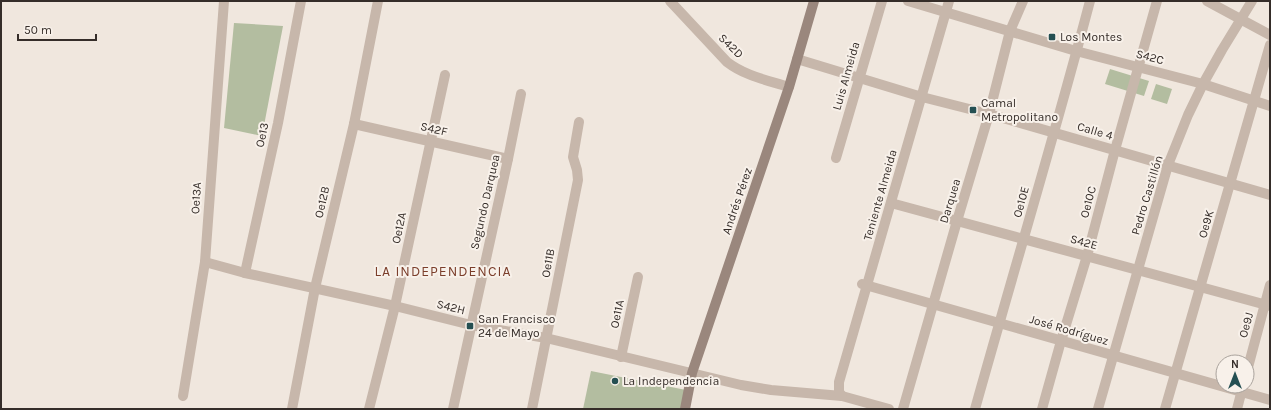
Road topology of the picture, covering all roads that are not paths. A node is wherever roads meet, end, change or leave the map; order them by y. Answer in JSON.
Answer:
{"nodes":[{"id":1,"x":224,"y":1,"type":"edge"},
{"id":2,"x":302,"y":1,"type":"edge"},
{"id":3,"x":378,"y":1,"type":"edge"},
{"id":4,"x":670,"y":1,"type":"edge"},
{"id":5,"x":814,"y":1,"type":"edge"},
{"id":6,"x":882,"y":1,"type":"edge"},
{"id":7,"x":908,"y":1,"type":"edge"},
{"id":8,"x":949,"y":1,"type":"edge"},
{"id":9,"x":1023,"y":1,"type":"edge"},
{"id":10,"x":1090,"y":1,"type":"edge"},
{"id":11,"x":1157,"y":1,"type":"edge"},
{"id":12,"x":1207,"y":1,"type":"edge"},
{"id":13,"x":1252,"y":1,"type":"edge"},
{"id":14,"x":946,"y":12,"type":"junction"},
{"id":15,"x":1241,"y":19,"type":"junction"},
{"id":16,"x":1010,"y":31,"type":"junction"},
{"id":17,"x":1270,"y":35,"type":"edge"},
{"id":18,"x":1270,"y":45,"type":"edge"},
{"id":19,"x":1076,"y":51,"type":"junction"},
{"id":20,"x":797,"y":58,"type":"junction"},
{"id":21,"x":1139,"y":68,"type":"junction"},
{"id":22,"x":445,"y":75,"type":"dead end"},
{"id":23,"x":859,"y":79,"type":"junction"},
{"id":24,"x":1203,"y":84,"type":"junction"},
{"id":25,"x":789,"y":87,"type":"junction"},
{"id":26,"x":521,"y":94,"type":"dead end"},
{"id":27,"x":922,"y":97,"type":"junction"},
{"id":28,"x":1254,"y":100,"type":"junction"},
{"id":29,"x":1270,"y":106,"type":"edge"},
{"id":30,"x":989,"y":114,"type":"junction"},
{"id":31,"x":579,"y":122,"type":"dead end"},
{"id":32,"x":354,"y":124,"type":"junction"},
{"id":33,"x":1053,"y":133,"type":"junction"},
{"id":34,"x":431,"y":142,"type":"junction"},
{"id":35,"x":1115,"y":150,"type":"junction"},
{"id":36,"x":836,"y":158,"type":"dead end"},
{"id":37,"x":508,"y":159,"type":"junction"},
{"id":38,"x":1168,"y":165,"type":"junction"},
{"id":39,"x":1231,"y":184,"type":"junction"},
{"id":40,"x":1270,"y":195,"type":"edge"},
{"id":41,"x":891,"y":203,"type":"junction"},
{"id":42,"x":957,"y":221,"type":"junction"},
{"id":43,"x":1024,"y":239,"type":"junction"},
{"id":44,"x":1087,"y":256,"type":"junction"},
{"id":45,"x":205,"y":262,"type":"junction"},
{"id":46,"x":1138,"y":270,"type":"junction"},
{"id":47,"x":245,"y":273,"type":"junction"},
{"id":48,"x":638,"y":277,"type":"dead end"},
{"id":49,"x":865,"y":285,"type":"junction"},
{"id":50,"x":1270,"y":285,"type":"edge"},
{"id":51,"x":315,"y":288,"type":"junction"},
{"id":52,"x":1201,"y":288,"type":"junction"},
{"id":53,"x":934,"y":304,"type":"junction"},
{"id":54,"x":395,"y":306,"type":"junction"},
{"id":55,"x":1267,"y":306,"type":"edge"},
{"id":56,"x":999,"y":323,"type":"junction"},
{"id":57,"x":471,"y":325,"type":"junction"},
{"id":58,"x":546,"y":338,"type":"junction"},
{"id":59,"x":1061,"y":341,"type":"junction"},
{"id":60,"x":1252,"y":354,"type":"edge"},
{"id":61,"x":622,"y":356,"type":"junction"},
{"id":62,"x":1114,"y":356,"type":"junction"},
{"id":63,"x":692,"y":373,"type":"junction"},
{"id":64,"x":1175,"y":373,"type":"junction"},
{"id":65,"x":1215,"y":383,"type":"edge"},
{"id":66,"x":1241,"y":394,"type":"edge"},
{"id":67,"x":1255,"y":394,"type":"edge"},
{"id":68,"x":183,"y":396,"type":"dead end"},
{"id":69,"x":842,"y":396,"type":"junction"},
{"id":70,"x":1270,"y":400,"type":"edge"},
{"id":71,"x":292,"y":409,"type":"edge"},
{"id":72,"x":369,"y":409,"type":"edge"},
{"id":73,"x":453,"y":409,"type":"edge"},
{"id":74,"x":532,"y":409,"type":"edge"},
{"id":75,"x":685,"y":409,"type":"edge"},
{"id":76,"x":889,"y":409,"type":"edge"},
{"id":77,"x":903,"y":409,"type":"edge"},
{"id":78,"x":975,"y":409,"type":"edge"},
{"id":79,"x":1042,"y":409,"type":"edge"},
{"id":80,"x":1098,"y":409,"type":"edge"},
{"id":81,"x":1165,"y":409,"type":"edge"},
{"id":82,"x":1237,"y":409,"type":"edge"}],
"edges":[{"from":1,"to":45,"type":"street","name":"Oe13A"},
{"from":2,"to":47,"type":"street","name":"Oe13"},
{"from":3,"to":32,"type":"street","name":"Oe12B"},
{"from":4,"to":25,"type":"street","name":"S42D"},
{"from":5,"to":20,"type":"street","name":"Andrés Pérez"},
{"from":6,"to":23,"type":"street","name":"Luis Almeida"},
{"from":7,"to":14,"type":"street","name":"S42C"},
{"from":8,"to":14,"type":"street","name":"Teniente Almeida"},
{"from":9,"to":16,"type":"street","name":"Darquea"},
{"from":10,"to":19,"type":"street","name":"Oe10E"},
{"from":11,"to":21,"type":"street","name":"Oe10C"},
{"from":12,"to":15,"type":"street"},
{"from":13,"to":15,"type":"street","name":"Pedro Castillón"},
{"from":14,"to":16,"type":"street","name":"S42C"},
{"from":14,"to":27,"type":"street","name":"Teniente Almeida"},
{"from":15,"to":17,"type":"street"},
{"from":15,"to":24,"type":"street","name":"Pedro Castillón"},
{"from":16,"to":19,"type":"street","name":"S42C"},
{"from":16,"to":30,"type":"street","name":"Darquea"},
{"from":18,"to":28,"type":"street","name":"Oe9K"},
{"from":19,"to":21,"type":"street","name":"S42C"},
{"from":19,"to":33,"type":"street","name":"Oe10E"},
{"from":20,"to":23,"type":"street","name":"Calle 4"},
{"from":20,"to":25,"type":"street","name":"Andrés Pérez"},
{"from":21,"to":24,"type":"street","name":"S42C"},
{"from":21,"to":35,"type":"street","name":"Oe10C"},
{"from":22,"to":34,"type":"street","name":"Oe12A"},
{"from":23,"to":27,"type":"street","name":"Calle 4"},
{"from":23,"to":36,"type":"street","name":"Luis Almeida"},
{"from":24,"to":28,"type":"street","name":"S42C"},
{"from":24,"to":38,"type":"street","name":"Pedro Castillón"},
{"from":25,"to":63,"type":"street","name":"Andrés Pérez"},
{"from":26,"to":37,"type":"street","name":"Segundo Darquea"},
{"from":27,"to":30,"type":"street","name":"Calle 4"},
{"from":27,"to":41,"type":"street","name":"Teniente Almeida"},
{"from":28,"to":29,"type":"street","name":"S42C"},
{"from":28,"to":39,"type":"street","name":"Oe9K"},
{"from":30,"to":33,"type":"street","name":"Calle 4"},
{"from":30,"to":42,"type":"street","name":"Darquea"},
{"from":31,"to":58,"type":"street","name":"Oe11B"},
{"from":32,"to":34,"type":"street","name":"S42F"},
{"from":32,"to":51,"type":"street","name":"Oe12B"},
{"from":33,"to":35,"type":"street","name":"Calle 4"},
{"from":33,"to":43,"type":"street","name":"Oe10E"},
{"from":34,"to":37,"type":"street","name":"S42F"},
{"from":34,"to":54,"type":"street","name":"Oe12A"},
{"from":35,"to":38,"type":"street","name":"Calle 4"},
{"from":35,"to":44,"type":"street","name":"Oe10C"},
{"from":37,"to":57,"type":"street","name":"Segundo Darquea"},
{"from":38,"to":39,"type":"street","name":"Calle 4"},
{"from":38,"to":46,"type":"street","name":"Pedro Castillón"},
{"from":39,"to":40,"type":"street","name":"Calle 4"},
{"from":39,"to":52,"type":"street","name":"Oe9K"},
{"from":41,"to":42,"type":"street","name":"S42E"},
{"from":41,"to":49,"type":"street","name":"Teniente Almeida"},
{"from":42,"to":43,"type":"street","name":"S42E"},
{"from":42,"to":53,"type":"street","name":"Darquea"},
{"from":43,"to":44,"type":"street","name":"S42E"},
{"from":43,"to":56,"type":"street","name":"Oe10E"},
{"from":44,"to":46,"type":"street","name":"S42E"},
{"from":44,"to":59,"type":"street","name":"Oe10C"},
{"from":45,"to":47,"type":"street","name":"S42H"},
{"from":45,"to":68,"type":"street","name":"Oe13A"},
{"from":46,"to":52,"type":"street","name":"S42E"},
{"from":46,"to":62,"type":"street","name":"Pedro Castillón"},
{"from":47,"to":51,"type":"street","name":"S42H"},
{"from":48,"to":61,"type":"street","name":"Oe11A"},
{"from":49,"to":53,"type":"street","name":"José Rodríguez"},
{"from":49,"to":69,"type":"street","name":"Teniente Almeida"},
{"from":50,"to":55,"type":"street","name":"Oe9J"},
{"from":51,"to":54,"type":"street","name":"S42H"},
{"from":51,"to":71,"type":"street","name":"Oe12B"},
{"from":52,"to":55,"type":"street","name":"S42E"},
{"from":52,"to":64,"type":"street","name":"Oe9K"},
{"from":53,"to":56,"type":"street","name":"José Rodríguez"},
{"from":53,"to":77,"type":"street","name":"Darquea"},
{"from":54,"to":57,"type":"street","name":"S42H"},
{"from":54,"to":72,"type":"street","name":"Oe12A"},
{"from":55,"to":60,"type":"street","name":"Oe9J"},
{"from":56,"to":59,"type":"street","name":"José Rodríguez"},
{"from":56,"to":78,"type":"street","name":"Oe10E"},
{"from":57,"to":58,"type":"street","name":"S42H"},
{"from":57,"to":73,"type":"street","name":"Segundo Darquea"},
{"from":58,"to":61,"type":"street","name":"S42H"},
{"from":58,"to":74,"type":"street","name":"Oe11B"},
{"from":59,"to":62,"type":"street","name":"José Rodríguez"},
{"from":59,"to":79,"type":"street","name":"Oe10C"},
{"from":61,"to":63,"type":"street","name":"S42H"},
{"from":62,"to":64,"type":"street","name":"José Rodríguez"},
{"from":62,"to":80,"type":"street","name":"Pedro Castillón"},
{"from":63,"to":69,"type":"street","name":"S42H"},
{"from":63,"to":75,"type":"street","name":"Andrés Pérez"},
{"from":64,"to":65,"type":"street","name":"José Rodríguez"},
{"from":64,"to":81,"type":"street","name":"Oe9K"},
{"from":66,"to":82,"type":"street"},
{"from":67,"to":70,"type":"street","name":"José Rodríguez"},
{"from":69,"to":76,"type":"street","name":"S42H"}]}
